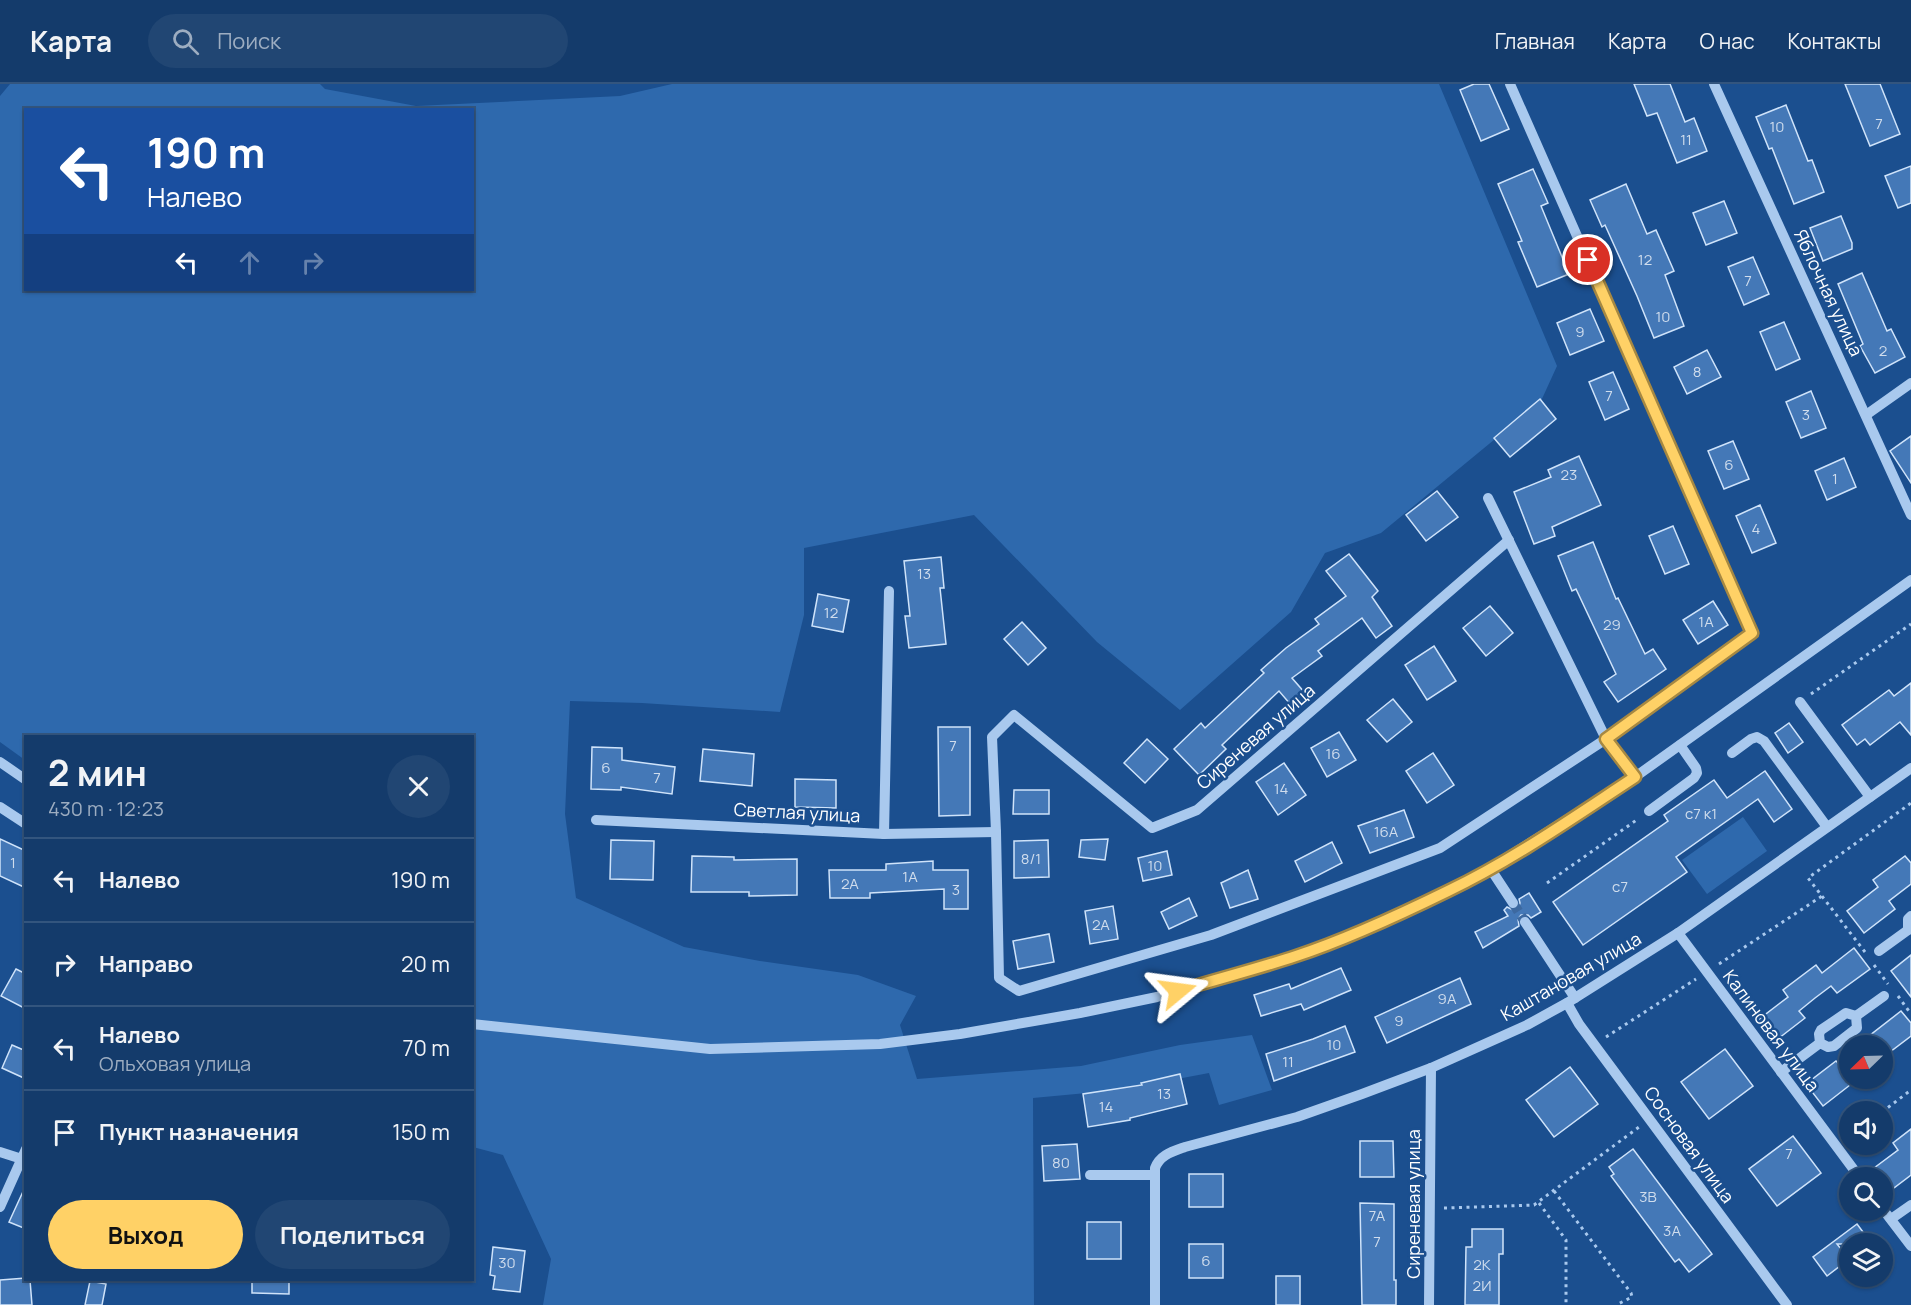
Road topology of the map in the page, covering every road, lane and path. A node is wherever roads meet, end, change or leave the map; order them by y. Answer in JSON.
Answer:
{"nodes":[{"id":1,"x":1510,"y":84,"type":"edge"},
{"id":2,"x":1714,"y":84,"type":"edge"},
{"id":3,"x":1911,"y":383,"type":"edge"},
{"id":4,"x":1866,"y":415,"type":"junction"},
{"id":5,"x":1488,"y":498,"type":"dead end"},
{"id":6,"x":1911,"y":515,"type":"edge"},
{"id":7,"x":1509,"y":540,"type":"junction"},
{"id":8,"x":1911,"y":580,"type":"edge"},
{"id":9,"x":890,"y":591,"type":"dead end"},
{"id":10,"x":1911,"y":624,"type":"edge"},
{"id":11,"x":1800,"y":702,"type":"joint"},
{"id":12,"x":1606,"y":739,"type":"junction"},
{"id":13,"x":1680,"y":745,"type":"junction"},
{"id":14,"x":1732,"y":753,"type":"dead end"},
{"id":15,"x":0,"y":762,"type":"edge"},
{"id":16,"x":1907,"y":771,"type":"edge"},
{"id":17,"x":1635,"y":777,"type":"junction"},
{"id":18,"x":24,"y":779,"type":"edge"},
{"id":19,"x":1911,"y":783,"type":"edge"},
{"id":20,"x":1870,"y":797,"type":"junction"},
{"id":21,"x":1911,"y":803,"type":"edge"},
{"id":22,"x":0,"y":807,"type":"edge"},
{"id":23,"x":1649,"y":811,"type":"joint"},
{"id":24,"x":596,"y":820,"type":"dead end"},
{"id":25,"x":24,"y":823,"type":"edge"},
{"id":26,"x":1827,"y":827,"type":"junction"},
{"id":27,"x":996,"y":832,"type":"junction"},
{"id":28,"x":884,"y":834,"type":"junction"},
{"id":29,"x":1490,"y":868,"type":"junction"},
{"id":30,"x":1547,"y":884,"type":"dead end"},
{"id":31,"x":1513,"y":903,"type":"tunnel mouth"},
{"id":32,"x":1911,"y":916,"type":"edge"},
{"id":33,"x":1525,"y":922,"type":"tunnel mouth"},
{"id":34,"x":1909,"y":931,"type":"edge"},
{"id":35,"x":1678,"y":933,"type":"junction"},
{"id":36,"x":1879,"y":951,"type":"dead end"},
{"id":37,"x":1884,"y":996,"type":"dead end"},
{"id":38,"x":1571,"y":1000,"type":"junction"},
{"id":39,"x":1911,"y":1014,"type":"edge"},
{"id":40,"x":1856,"y":1016,"type":"junction"},
{"id":41,"x":474,"y":1024,"type":"edge"},
{"id":42,"x":1820,"y":1043,"type":"junction"},
{"id":43,"x":1431,"y":1068,"type":"junction"},
{"id":44,"x":1781,"y":1072,"type":"junction"},
{"id":45,"x":1911,"y":1090,"type":"edge"},
{"id":46,"x":1893,"y":1104,"type":"edge"},
{"id":47,"x":1649,"y":1119,"type":"junction"},
{"id":48,"x":0,"y":1152,"type":"edge"},
{"id":49,"x":24,"y":1156,"type":"edge"},
{"id":50,"x":1852,"y":1167,"type":"edge"},
{"id":51,"x":1090,"y":1175,"type":"dead end"},
{"id":52,"x":1155,"y":1175,"type":"junction"},
{"id":53,"x":1554,"y":1191,"type":"junction"},
{"id":54,"x":1539,"y":1203,"type":"junction"},
{"id":55,"x":1911,"y":1205,"type":"edge"},
{"id":56,"x":0,"y":1207,"type":"edge"},
{"id":57,"x":1430,"y":1208,"type":"junction"},
{"id":58,"x":1893,"y":1218,"type":"edge"},
{"id":59,"x":1893,"y":1220,"type":"edge"},
{"id":60,"x":1911,"y":1246,"type":"edge"},
{"id":61,"x":1155,"y":1305,"type":"edge"},
{"id":62,"x":1429,"y":1305,"type":"edge"},
{"id":63,"x":1566,"y":1305,"type":"edge"},
{"id":64,"x":1616,"y":1305,"type":"edge"},
{"id":65,"x":1787,"y":1305,"type":"edge"}],
"edges":[{"from":1,"to":12,"type":"street"},
{"from":2,"to":4,"type":"street","name":"Яблочная улица"},
{"from":3,"to":4,"type":"street"},
{"from":4,"to":6,"type":"street","name":"Яблочная улица"},
{"from":5,"to":7,"type":"street"},
{"from":7,"to":12,"type":"street"},
{"from":7,"to":27,"type":"street","name":"Сиреневая улица"},
{"from":8,"to":13,"type":"street"},
{"from":9,"to":28,"type":"street"},
{"from":10,"to":11,"type":"path"},
{"from":11,"to":20,"type":"street"},
{"from":12,"to":17,"type":"street"},
{"from":12,"to":27,"type":"street"},
{"from":13,"to":17,"type":"street"},
{"from":13,"to":23,"type":"street"},
{"from":14,"to":26,"type":"street"},
{"from":15,"to":18,"type":"street"},
{"from":16,"to":19,"type":"street"},
{"from":16,"to":20,"type":"street","name":"Каштановая улица"},
{"from":17,"to":29,"type":"street"},
{"from":20,"to":26,"type":"street","name":"Каштановая улица"},
{"from":21,"to":39,"type":"path"},
{"from":22,"to":25,"type":"street"},
{"from":23,"to":30,"type":"path"},
{"from":24,"to":28,"type":"street","name":"Светлая улица"},
{"from":26,"to":35,"type":"street","name":"Каштановая улица"},
{"from":27,"to":28,"type":"street","name":"Светлая улица"},
{"from":29,"to":31,"type":"street"},
{"from":29,"to":41,"type":"street"},
{"from":32,"to":34,"type":"street"},
{"from":33,"to":38,"type":"street","name":"Сосновая улица"},
{"from":34,"to":36,"type":"street"},
{"from":35,"to":38,"type":"street","name":"Каштановая улица"},
{"from":35,"to":44,"type":"street","name":"Калиновая улица"},
{"from":37,"to":40,"type":"street"},
{"from":38,"to":43,"type":"street","name":"Каштановая улица"},
{"from":38,"to":47,"type":"street","name":"Сосновая улица"},
{"from":40,"to":42,"type":"street"},
{"from":40,"to":42,"type":"street"},
{"from":42,"to":44,"type":"street"},
{"from":43,"to":52,"type":"street","name":"Каштановая улица"},
{"from":43,"to":57,"type":"street","name":"Сиреневая улица"},
{"from":44,"to":50,"type":"street","name":"Калиновая улица"},
{"from":45,"to":46,"type":"path"},
{"from":47,"to":53,"type":"path"},
{"from":47,"to":65,"type":"street","name":"Сосновая улица"},
{"from":48,"to":49,"type":"street"},
{"from":49,"to":56,"type":"street"},
{"from":51,"to":52,"type":"street"},
{"from":52,"to":61,"type":"street"},
{"from":53,"to":54,"type":"path"},
{"from":53,"to":64,"type":"path"},
{"from":54,"to":57,"type":"path"},
{"from":54,"to":63,"type":"path"},
{"from":55,"to":58,"type":"street"},
{"from":57,"to":62,"type":"street","name":"Сиреневая улица"},
{"from":59,"to":60,"type":"street"}]}
